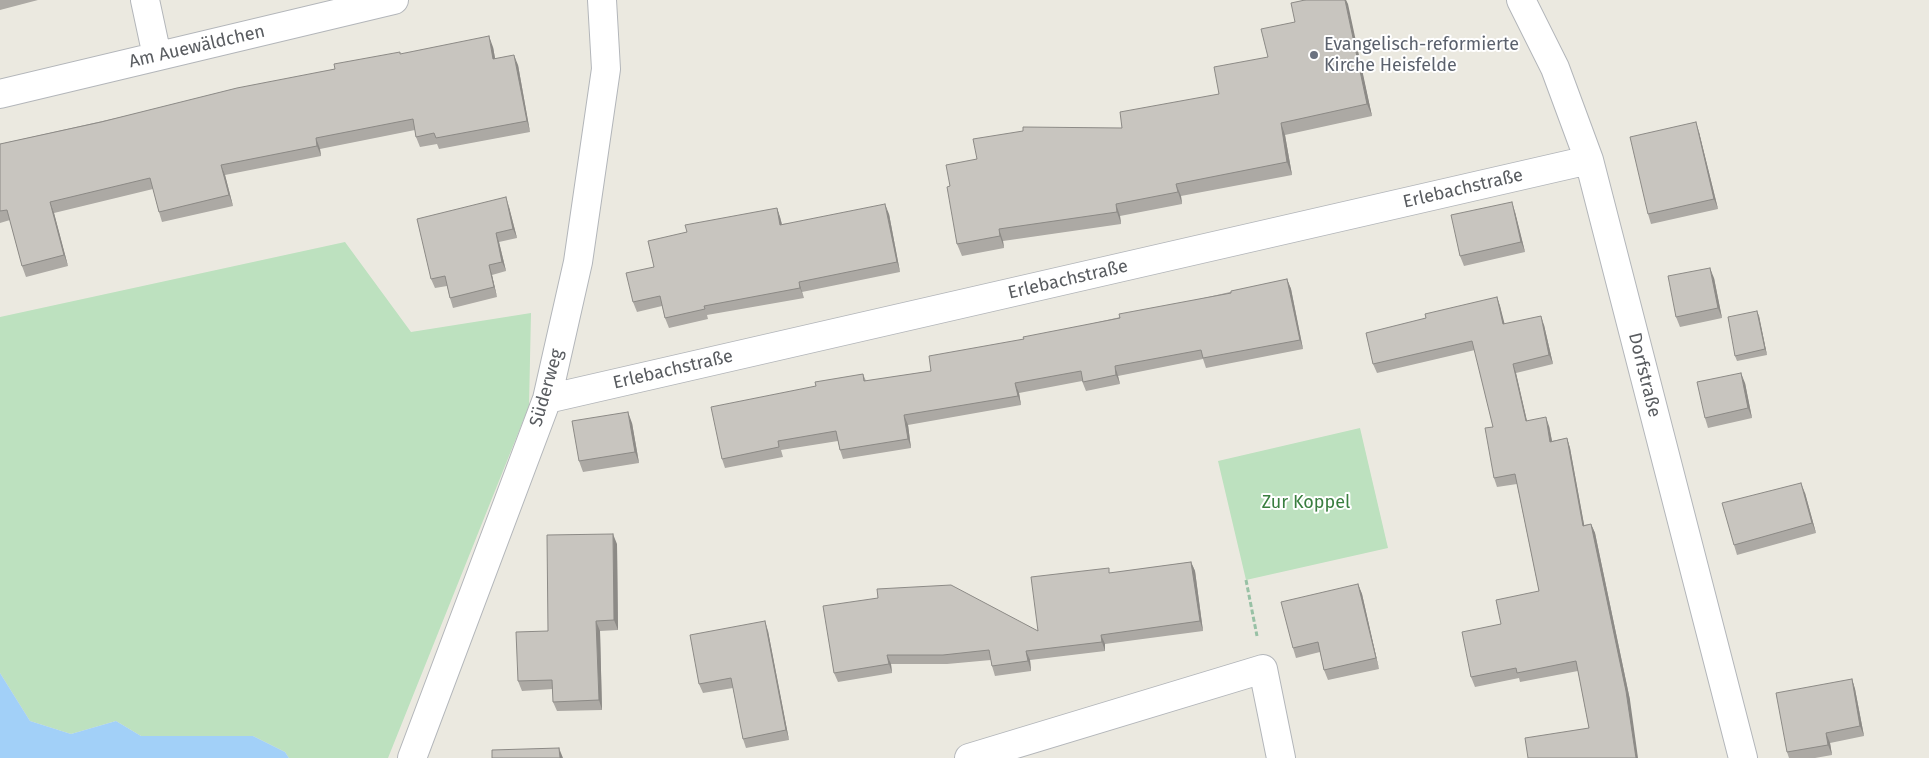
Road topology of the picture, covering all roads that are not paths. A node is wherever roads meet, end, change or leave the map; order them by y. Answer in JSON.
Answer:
{"nodes":[{"id":1,"x":145,"y":0,"type":"edge"},
{"id":2,"x":394,"y":0,"type":"edge"},
{"id":3,"x":602,"y":0,"type":"edge"},
{"id":4,"x":1521,"y":0,"type":"edge"},
{"id":5,"x":157,"y":56,"type":"junction"},
{"id":6,"x":0,"y":94,"type":"edge"},
{"id":7,"x":1589,"y":160,"type":"junction"},
{"id":8,"x":547,"y":399,"type":"junction"},
{"id":9,"x":412,"y":758,"type":"edge"},
{"id":10,"x":969,"y":758,"type":"edge"},
{"id":11,"x":1281,"y":758,"type":"edge"},
{"id":12,"x":1743,"y":758,"type":"edge"}],
"edges":[{"from":1,"to":5,"type":"street"},
{"from":2,"to":5,"type":"street","name":"Am Auewäldchen"},
{"from":3,"to":8,"type":"street","name":"Süderweg"},
{"from":4,"to":7,"type":"street","name":"Dorfstraße"},
{"from":5,"to":6,"type":"street","name":"Am Auewäldchen"},
{"from":7,"to":8,"type":"street","name":"Erlebachstraße"},
{"from":7,"to":12,"type":"street","name":"Dorfstraße"},
{"from":8,"to":9,"type":"street","name":"Süderweg"},
{"from":10,"to":11,"type":"street"}]}
